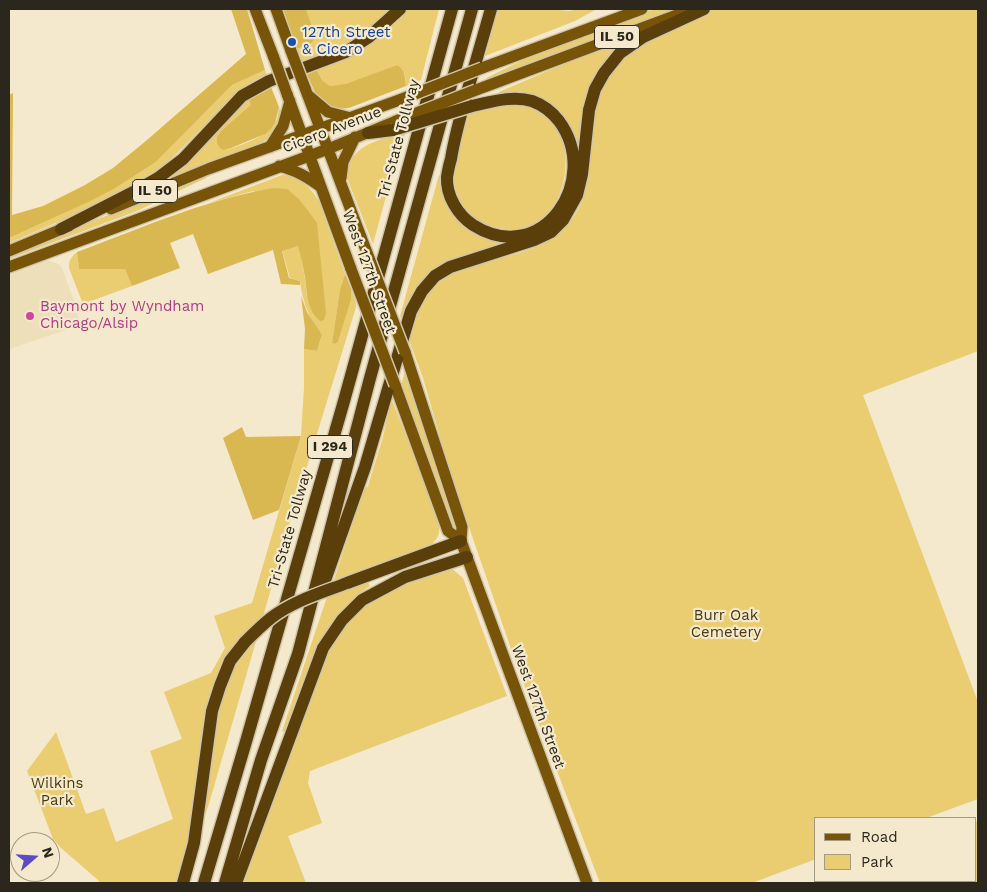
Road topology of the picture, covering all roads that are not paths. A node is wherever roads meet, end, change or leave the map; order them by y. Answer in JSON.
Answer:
{"nodes":[{"id":1,"x":255,"y":9,"type":"edge"},
{"id":2,"x":276,"y":9,"type":"edge"},
{"id":3,"x":400,"y":9,"type":"edge"},
{"id":4,"x":452,"y":9,"type":"edge"},
{"id":5,"x":472,"y":9,"type":"edge"},
{"id":6,"x":491,"y":9,"type":"edge"},
{"id":7,"x":642,"y":9,"type":"edge"},
{"id":8,"x":694,"y":9,"type":"edge"},
{"id":9,"x":704,"y":9,"type":"edge"},
{"id":10,"x":306,"y":92,"type":"junction"},
{"id":11,"x":289,"y":98,"type":"junction"},
{"id":12,"x":351,"y":118,"type":"junction"},
{"id":13,"x":394,"y":126,"type":"junction"},
{"id":14,"x":320,"y":129,"type":"junction"},
{"id":15,"x":368,"y":133,"type":"joint"},
{"id":16,"x":303,"y":135,"type":"junction"},
{"id":17,"x":356,"y":138,"type":"junction"},
{"id":18,"x":270,"y":147,"type":"junction"},
{"id":19,"x":328,"y":149,"type":"junction"},
{"id":20,"x":310,"y":155,"type":"junction"},
{"id":21,"x":279,"y":166,"type":"junction"},
{"id":22,"x":340,"y":182,"type":"junction"},
{"id":23,"x":321,"y":187,"type":"junction"},
{"id":24,"x":61,"y":229,"type":"junction"},
{"id":25,"x":9,"y":251,"type":"edge"},
{"id":26,"x":9,"y":267,"type":"edge"},
{"id":27,"x":461,"y":541,"type":"junction"},
{"id":28,"x":467,"y":557,"type":"junction"},
{"id":29,"x":298,"y":654,"type":"junction"},
{"id":30,"x":183,"y":883,"type":"edge"},
{"id":31,"x":204,"y":883,"type":"edge"},
{"id":32,"x":225,"y":883,"type":"edge"},
{"id":33,"x":236,"y":883,"type":"edge"},
{"id":34,"x":587,"y":883,"type":"edge"}],
"edges":[{"from":1,"to":11,"type":"main road","name":"West 127th Street","bridge":true},
{"from":2,"to":10,"type":"main road","name":"West 127th Street","bridge":true},
{"from":3,"to":24,"type":"highway"},
{"from":4,"to":31,"type":"highway","name":"Tri-State Tollway","number":"I 294"},
{"from":5,"to":29,"type":"highway","number":"I 294"},
{"from":6,"to":13,"type":"highway","bridge":true},
{"from":7,"to":12,"type":"main road","name":"Cicero Avenue","number":"IL 50","bridge":true},
{"from":8,"to":13,"type":"main road","name":"Cicero Avenue","number":"IL 50","bridge":true},
{"from":9,"to":29,"type":"highway"},
{"from":10,"to":12,"type":"main road"},
{"from":10,"to":14,"type":"main road","name":"West 127th Street"},
{"from":11,"to":16,"type":"main road","name":"West 127th Street"},
{"from":11,"to":18,"type":"main road"},
{"from":12,"to":14,"type":"main road","name":"Cicero Avenue","number":"IL 50"},
{"from":13,"to":15,"type":"highway"},
{"from":14,"to":16,"type":"main road","name":"Cicero Avenue","number":"IL 50"},
{"from":14,"to":19,"type":"main road","name":"West 127th Street"},
{"from":15,"to":17,"type":"main road","name":"Cicero Avenue","number":"IL 50"},
{"from":16,"to":18,"type":"main road","name":"Cicero Avenue","number":"IL 50"},
{"from":16,"to":20,"type":"main road","name":"West 127th Street"},
{"from":17,"to":19,"type":"main road","name":"Cicero Avenue","number":"IL 50"},
{"from":17,"to":22,"type":"main road"},
{"from":18,"to":24,"type":"main road","name":"Cicero Avenue","number":"IL 50"},
{"from":19,"to":20,"type":"main road","name":"Cicero Avenue","number":"IL 50"},
{"from":19,"to":22,"type":"main road","name":"West 127th Street"},
{"from":20,"to":21,"type":"main road","name":"Cicero Avenue","number":"IL 50"},
{"from":20,"to":23,"type":"main road","name":"West 127th Street"},
{"from":21,"to":23,"type":"main road"},
{"from":21,"to":26,"type":"main road","name":"Cicero Avenue","number":"IL 50"},
{"from":22,"to":27,"type":"main road","name":"West 127th Street","bridge":true},
{"from":23,"to":27,"type":"main road","name":"West 127th Street","bridge":true},
{"from":24,"to":25,"type":"main road","name":"Cicero Avenue","number":"IL 50"},
{"from":27,"to":28,"type":"main road","name":"West 127th Street"},
{"from":27,"to":30,"type":"highway","bridge":true},
{"from":28,"to":33,"type":"highway"},
{"from":28,"to":34,"type":"main road","name":"West 127th Street"},
{"from":29,"to":32,"type":"highway","number":"I 294"}]}
